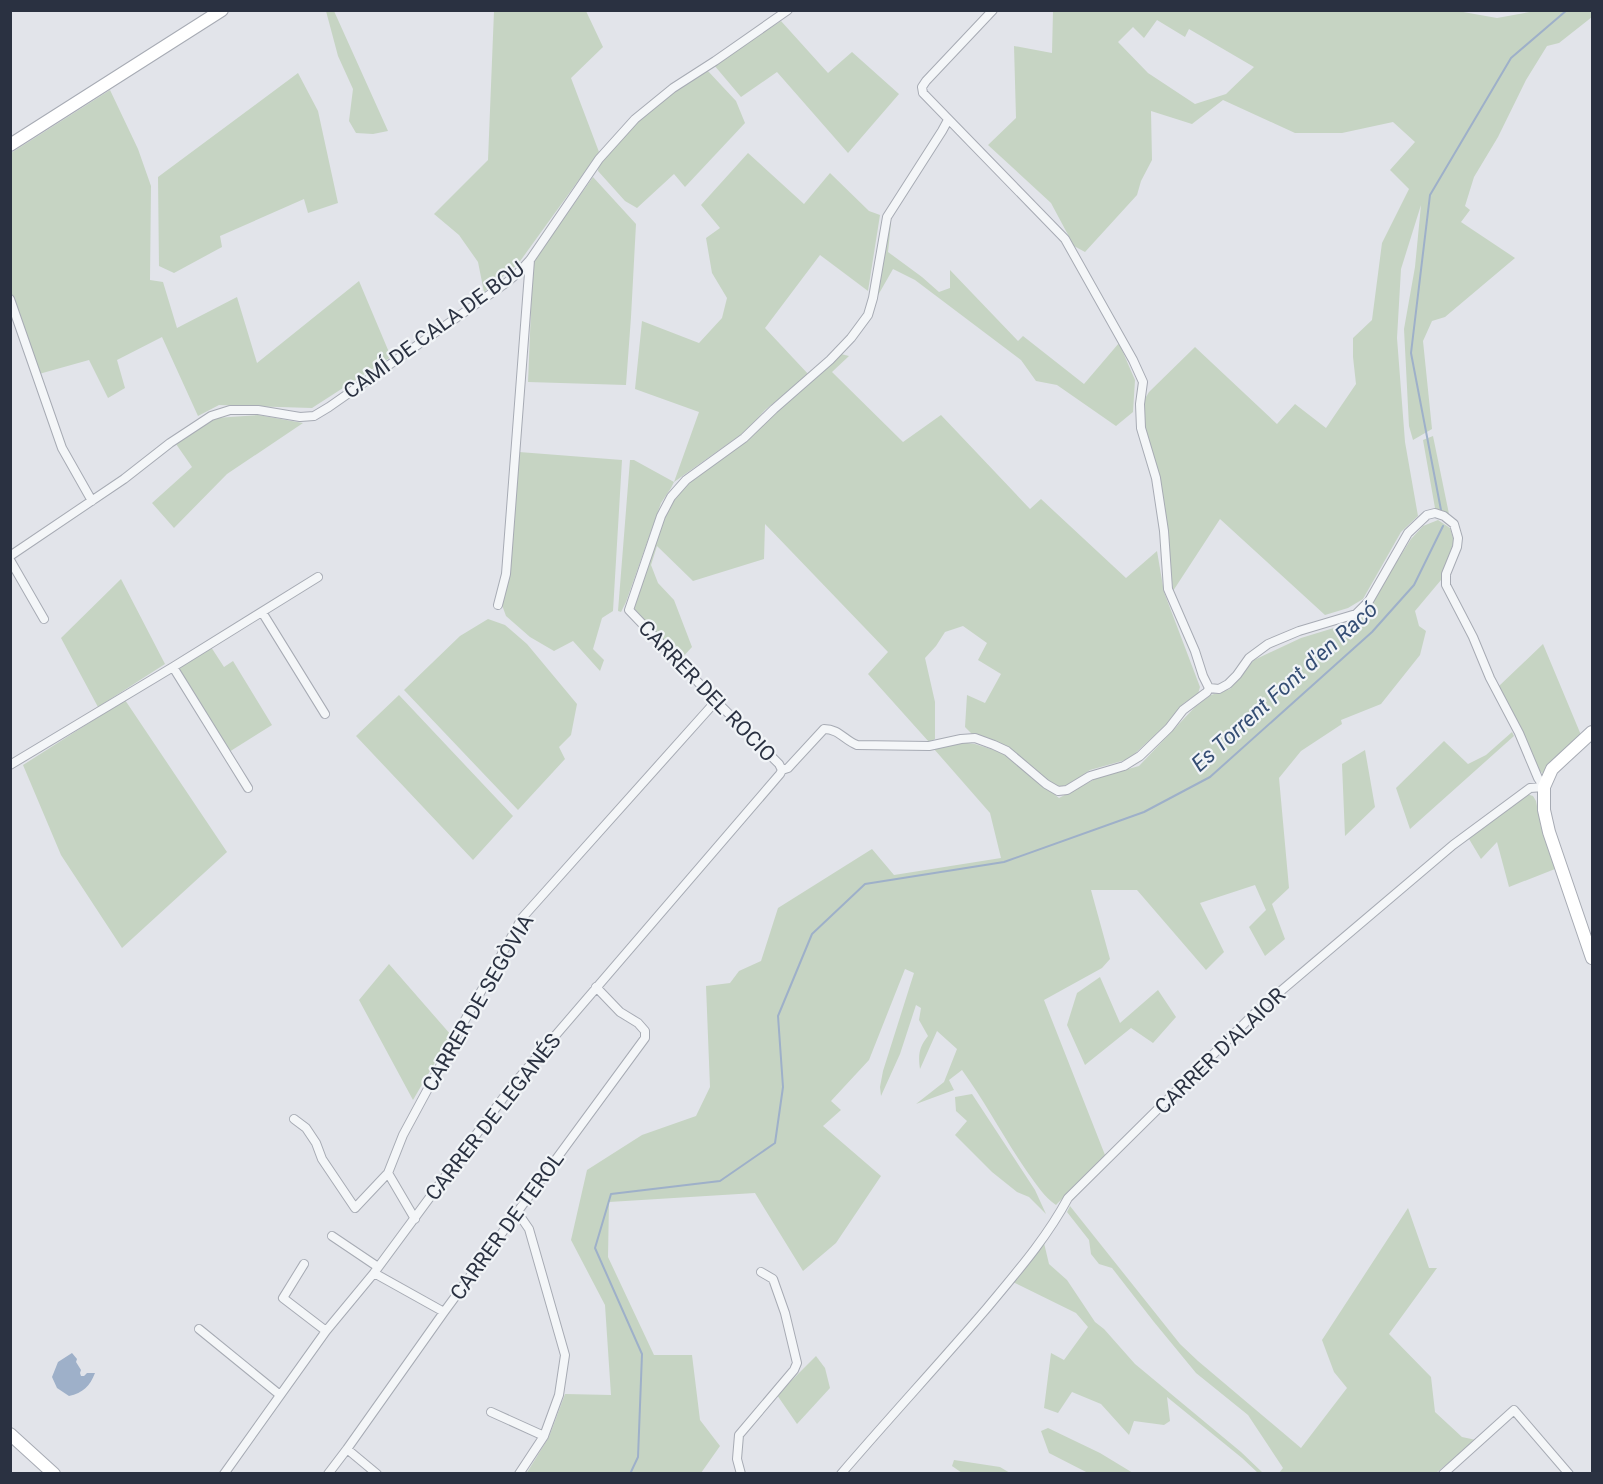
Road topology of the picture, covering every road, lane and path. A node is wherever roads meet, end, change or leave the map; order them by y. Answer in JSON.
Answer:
{"nodes":[{"id":1,"x":222,"y":10,"type":"edge"},
{"id":2,"x":788,"y":10,"type":"edge"},
{"id":3,"x":993,"y":10,"type":"edge"},
{"id":4,"x":948,"y":120,"type":"junction"},
{"id":5,"x":10,"y":145,"type":"edge"},
{"id":6,"x":530,"y":260,"type":"junction"},
{"id":7,"x":10,"y":299,"type":"edge"},
{"id":8,"x":93,"y":501,"type":"junction"},
{"id":9,"x":10,"y":559,"type":"edge"},
{"id":10,"x":318,"y":577,"type":"dead end"},
{"id":11,"x":498,"y":604,"type":"dead end"},
{"id":12,"x":262,"y":612,"type":"junction"},
{"id":13,"x":44,"y":619,"type":"dead end"},
{"id":14,"x":173,"y":667,"type":"junction"},
{"id":15,"x":1209,"y":688,"type":"junction"},
{"id":16,"x":716,"y":701,"type":"junction"},
{"id":17,"x":325,"y":714,"type":"dead end"},
{"id":18,"x":1593,"y":732,"type":"edge"},
{"id":19,"x":10,"y":765,"type":"edge"},
{"id":20,"x":781,"y":772,"type":"junction"},
{"id":21,"x":1544,"y":787,"type":"junction"},
{"id":22,"x":248,"y":788,"type":"dead end"},
{"id":23,"x":1593,"y":958,"type":"edge"},
{"id":24,"x":596,"y":987,"type":"junction"},
{"id":25,"x":294,"y":1119,"type":"dead end"},
{"id":26,"x":388,"y":1173,"type":"junction"},
{"id":27,"x":516,"y":1213,"type":"junction"},
{"id":28,"x":415,"y":1219,"type":"junction"},
{"id":29,"x":332,"y":1236,"type":"dead end"},
{"id":30,"x":304,"y":1264,"type":"dead end"},
{"id":31,"x":376,"y":1270,"type":"junction"},
{"id":32,"x":761,"y":1272,"type":"dead end"},
{"id":33,"x":444,"y":1312,"type":"junction"},
{"id":34,"x":198,"y":1329,"type":"dead end"},
{"id":35,"x":326,"y":1330,"type":"junction"},
{"id":36,"x":280,"y":1395,"type":"junction"},
{"id":37,"x":491,"y":1413,"type":"dead end"},
{"id":38,"x":10,"y":1434,"type":"edge"},
{"id":39,"x":544,"y":1436,"type":"junction"},
{"id":40,"x":347,"y":1449,"type":"junction"},
{"id":41,"x":54,"y":1473,"type":"edge"},
{"id":42,"x":224,"y":1473,"type":"edge"},
{"id":43,"x":328,"y":1473,"type":"edge"},
{"id":44,"x":377,"y":1473,"type":"edge"},
{"id":45,"x":519,"y":1473,"type":"edge"},
{"id":46,"x":741,"y":1473,"type":"edge"},
{"id":47,"x":841,"y":1473,"type":"edge"},
{"id":48,"x":1443,"y":1473,"type":"edge"},
{"id":49,"x":1569,"y":1473,"type":"edge"}],
"edges":[{"from":1,"to":5,"type":"street"},
{"from":2,"to":6,"type":"street","name":"CAMÍ DE CALA DE BOU"},
{"from":3,"to":4,"type":"street"},
{"from":4,"to":15,"type":"street"},
{"from":4,"to":16,"type":"street","name":"CARRER DEL ROCIO"},
{"from":6,"to":8,"type":"street","name":"CAMÍ DE CALA DE BOU"},
{"from":6,"to":11,"type":"street"},
{"from":7,"to":8,"type":"street"},
{"from":8,"to":9,"type":"street","name":"CAMÍ DE CALA DE BOU"},
{"from":9,"to":13,"type":"street"},
{"from":10,"to":12,"type":"street"},
{"from":12,"to":14,"type":"street"},
{"from":12,"to":17,"type":"street"},
{"from":14,"to":19,"type":"street"},
{"from":14,"to":22,"type":"street"},
{"from":15,"to":20,"type":"street","name":"CARRER DE LEGANÉS"},
{"from":15,"to":21,"type":"street"},
{"from":16,"to":20,"type":"street","name":"CARRER DEL ROCIO"},
{"from":16,"to":26,"type":"street","name":"CARRER DE SEGÒVIA"},
{"from":18,"to":21,"type":"street"},
{"from":20,"to":24,"type":"street","name":"CARRER DE LEGANÉS"},
{"from":21,"to":23,"type":"street"},
{"from":21,"to":47,"type":"street","name":"CARRER D'ALAIOR"},
{"from":24,"to":27,"type":"street","name":"CARRER DE TEROL"},
{"from":24,"to":28,"type":"street","name":"CARRER DE LEGANÉS"},
{"from":25,"to":26,"type":"street","name":"CARRER DE SEGÒVIA"},
{"from":26,"to":28,"type":"street"},
{"from":27,"to":33,"type":"street","name":"CARRER DE TEROL"},
{"from":27,"to":39,"type":"street"},
{"from":28,"to":31,"type":"street","name":"CARRER DE LEGANÉS"},
{"from":29,"to":31,"type":"street"},
{"from":30,"to":35,"type":"street"},
{"from":31,"to":33,"type":"street"},
{"from":31,"to":35,"type":"street","name":"CARRER DE LEGANÉS"},
{"from":32,"to":46,"type":"street"},
{"from":33,"to":40,"type":"street","name":"CARRER DE TEROL"},
{"from":34,"to":36,"type":"street"},
{"from":35,"to":36,"type":"street","name":"CARRER DE LEGANÉS"},
{"from":36,"to":42,"type":"street","name":"CARRER DE LEGANÉS"},
{"from":37,"to":39,"type":"street"},
{"from":38,"to":41,"type":"street"},
{"from":39,"to":45,"type":"street"},
{"from":40,"to":43,"type":"street","name":"CARRER DE TEROL"},
{"from":40,"to":44,"type":"street"},
{"from":48,"to":49,"type":"street"}]}
